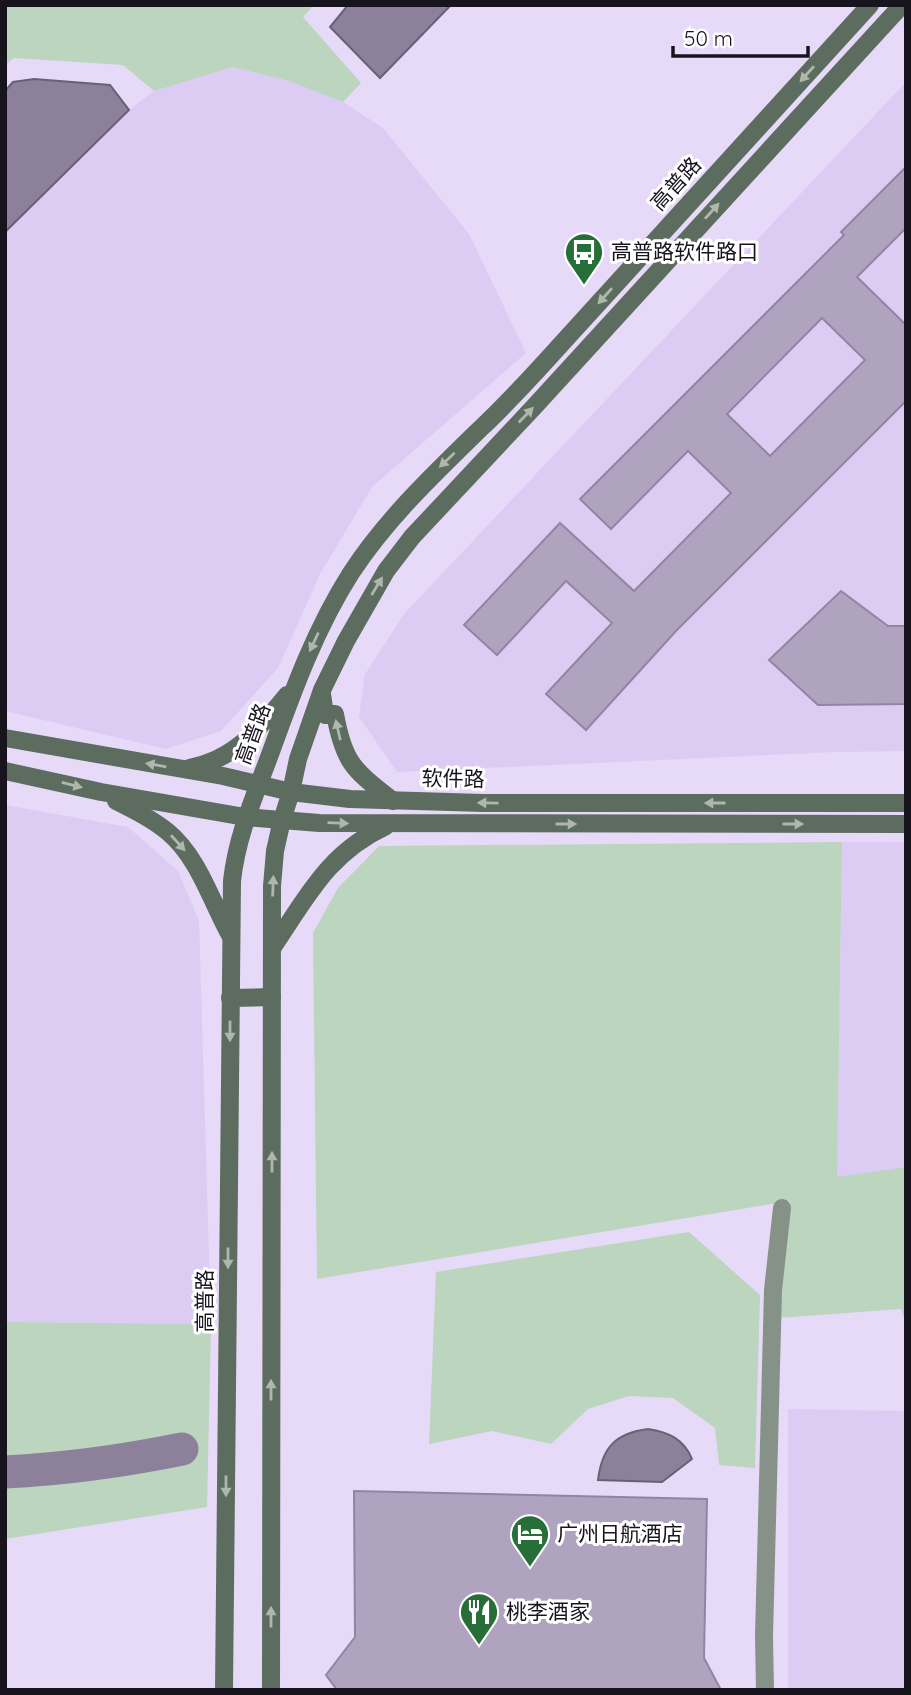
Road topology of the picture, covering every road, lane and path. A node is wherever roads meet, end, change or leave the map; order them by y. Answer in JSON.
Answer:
{"nodes":[{"id":1,"x":870,"y":5,"type":"edge"},
{"id":2,"x":902,"y":5,"type":"edge"},
{"id":3,"x":295,"y":684,"type":"junction"},
{"id":4,"x":322,"y":690,"type":"junction"},
{"id":5,"x":5,"y":738,"type":"edge"},
{"id":6,"x":183,"y":769,"type":"junction"},
{"id":7,"x":5,"y":771,"type":"edge"},
{"id":8,"x":259,"y":784,"type":"junction"},
{"id":9,"x":101,"y":792,"type":"junction"},
{"id":10,"x":291,"y":792,"type":"junction"},
{"id":11,"x":393,"y":801,"type":"junction"},
{"id":12,"x":906,"y":803,"type":"edge"},
{"id":13,"x":246,"y":817,"type":"junction"},
{"id":14,"x":282,"y":820,"type":"junction"},
{"id":15,"x":391,"y":824,"type":"junction"},
{"id":16,"x":906,"y":824,"type":"edge"},
{"id":17,"x":231,"y":937,"type":"junction"},
{"id":18,"x":273,"y":947,"type":"junction"},
{"id":19,"x":272,"y":997,"type":"junction"},
{"id":20,"x":230,"y":998,"type":"junction"},
{"id":21,"x":782,"y":1208,"type":"dead end"},
{"id":22,"x":271,"y":1688,"type":"edge"},
{"id":23,"x":224,"y":1690,"type":"edge"},
{"id":24,"x":765,"y":1690,"type":"edge"}],
"edges":[{"from":1,"to":3,"type":"main road","name":"高普路","one_way":true},
{"from":4,"to":2,"type":"main road","one_way":true},
{"from":3,"to":6,"type":"main road"},
{"from":3,"to":8,"type":"main road","name":"高普路"},
{"from":4,"to":10,"type":"main road"},
{"from":11,"to":4,"type":"main road","one_way":true},
{"from":6,"to":5,"type":"main road","name":"软件路","one_way":true},
{"from":6,"to":8,"type":"main road","name":"软件路"},
{"from":7,"to":9,"type":"main road","one_way":true},
{"from":8,"to":10,"type":"main road","name":"软件路"},
{"from":8,"to":13,"type":"main road","name":"高普路"},
{"from":9,"to":13,"type":"main road"},
{"from":9,"to":17,"type":"main road","one_way":true},
{"from":10,"to":11,"type":"main road","name":"软件路"},
{"from":10,"to":14,"type":"main road"},
{"from":12,"to":11,"type":"main road","name":"软件路","one_way":true},
{"from":13,"to":14,"type":"main road"},
{"from":13,"to":17,"type":"main road","name":"高普路"},
{"from":14,"to":15,"type":"main road","one_way":true},
{"from":18,"to":14,"type":"main road","one_way":true},
{"from":15,"to":16,"type":"main road","one_way":true},
{"from":15,"to":18,"type":"main road"},
{"from":17,"to":20,"type":"main road","name":"高普路"},
{"from":18,"to":19,"type":"main road"},
{"from":19,"to":20,"type":"main road"},
{"from":22,"to":19,"type":"main road","one_way":true},
{"from":20,"to":23,"type":"main road","name":"高普路","one_way":true},
{"from":21,"to":24,"type":"street"}]}
